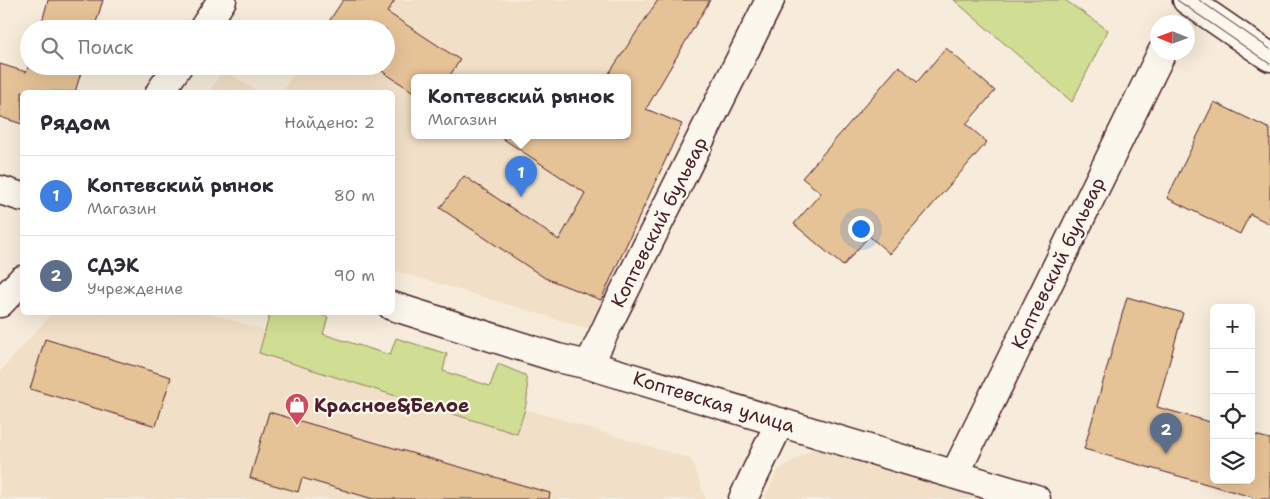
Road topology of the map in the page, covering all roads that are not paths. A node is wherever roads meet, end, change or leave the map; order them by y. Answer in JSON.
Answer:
{"nodes":[{"id":1,"x":222,"y":0,"type":"edge"},
{"id":2,"x":770,"y":0,"type":"edge"},
{"id":3,"x":1185,"y":6,"type":"edge"},
{"id":4,"x":209,"y":20,"type":"edge"},
{"id":5,"x":1270,"y":57,"type":"edge"},
{"id":6,"x":1158,"y":60,"type":"edge"},
{"id":7,"x":172,"y":75,"type":"edge"},
{"id":8,"x":161,"y":90,"type":"edge"},
{"id":9,"x":0,"y":190,"type":"edge"},
{"id":10,"x":20,"y":195,"type":"edge"},
{"id":11,"x":20,"y":282,"type":"edge"},
{"id":12,"x":0,"y":304,"type":"edge"},
{"id":13,"x":395,"y":307,"type":"edge"},
{"id":14,"x":589,"y":365,"type":"junction"},
{"id":15,"x":780,"y":422,"type":"junction"},
{"id":16,"x":955,"y":474,"type":"junction"},
{"id":17,"x":743,"y":499,"type":"edge"},
{"id":18,"x":1036,"y":499,"type":"edge"}],
"edges":[{"from":1,"to":4,"type":"street"},
{"from":2,"to":14,"type":"street","name":"Коптевский бульвар"},
{"from":3,"to":5,"type":"street"},
{"from":6,"to":16,"type":"street","name":"Коптевский бульвар"},
{"from":7,"to":8,"type":"street"},
{"from":9,"to":10,"type":"street"},
{"from":11,"to":12,"type":"street"},
{"from":13,"to":14,"type":"street","name":"Коптевская улица"},
{"from":14,"to":15,"type":"street","name":"Коптевская улица"},
{"from":15,"to":16,"type":"street","name":"Коптевская улица"},
{"from":15,"to":17,"type":"street"},
{"from":16,"to":18,"type":"street","name":"Коптевская улица"}]}
